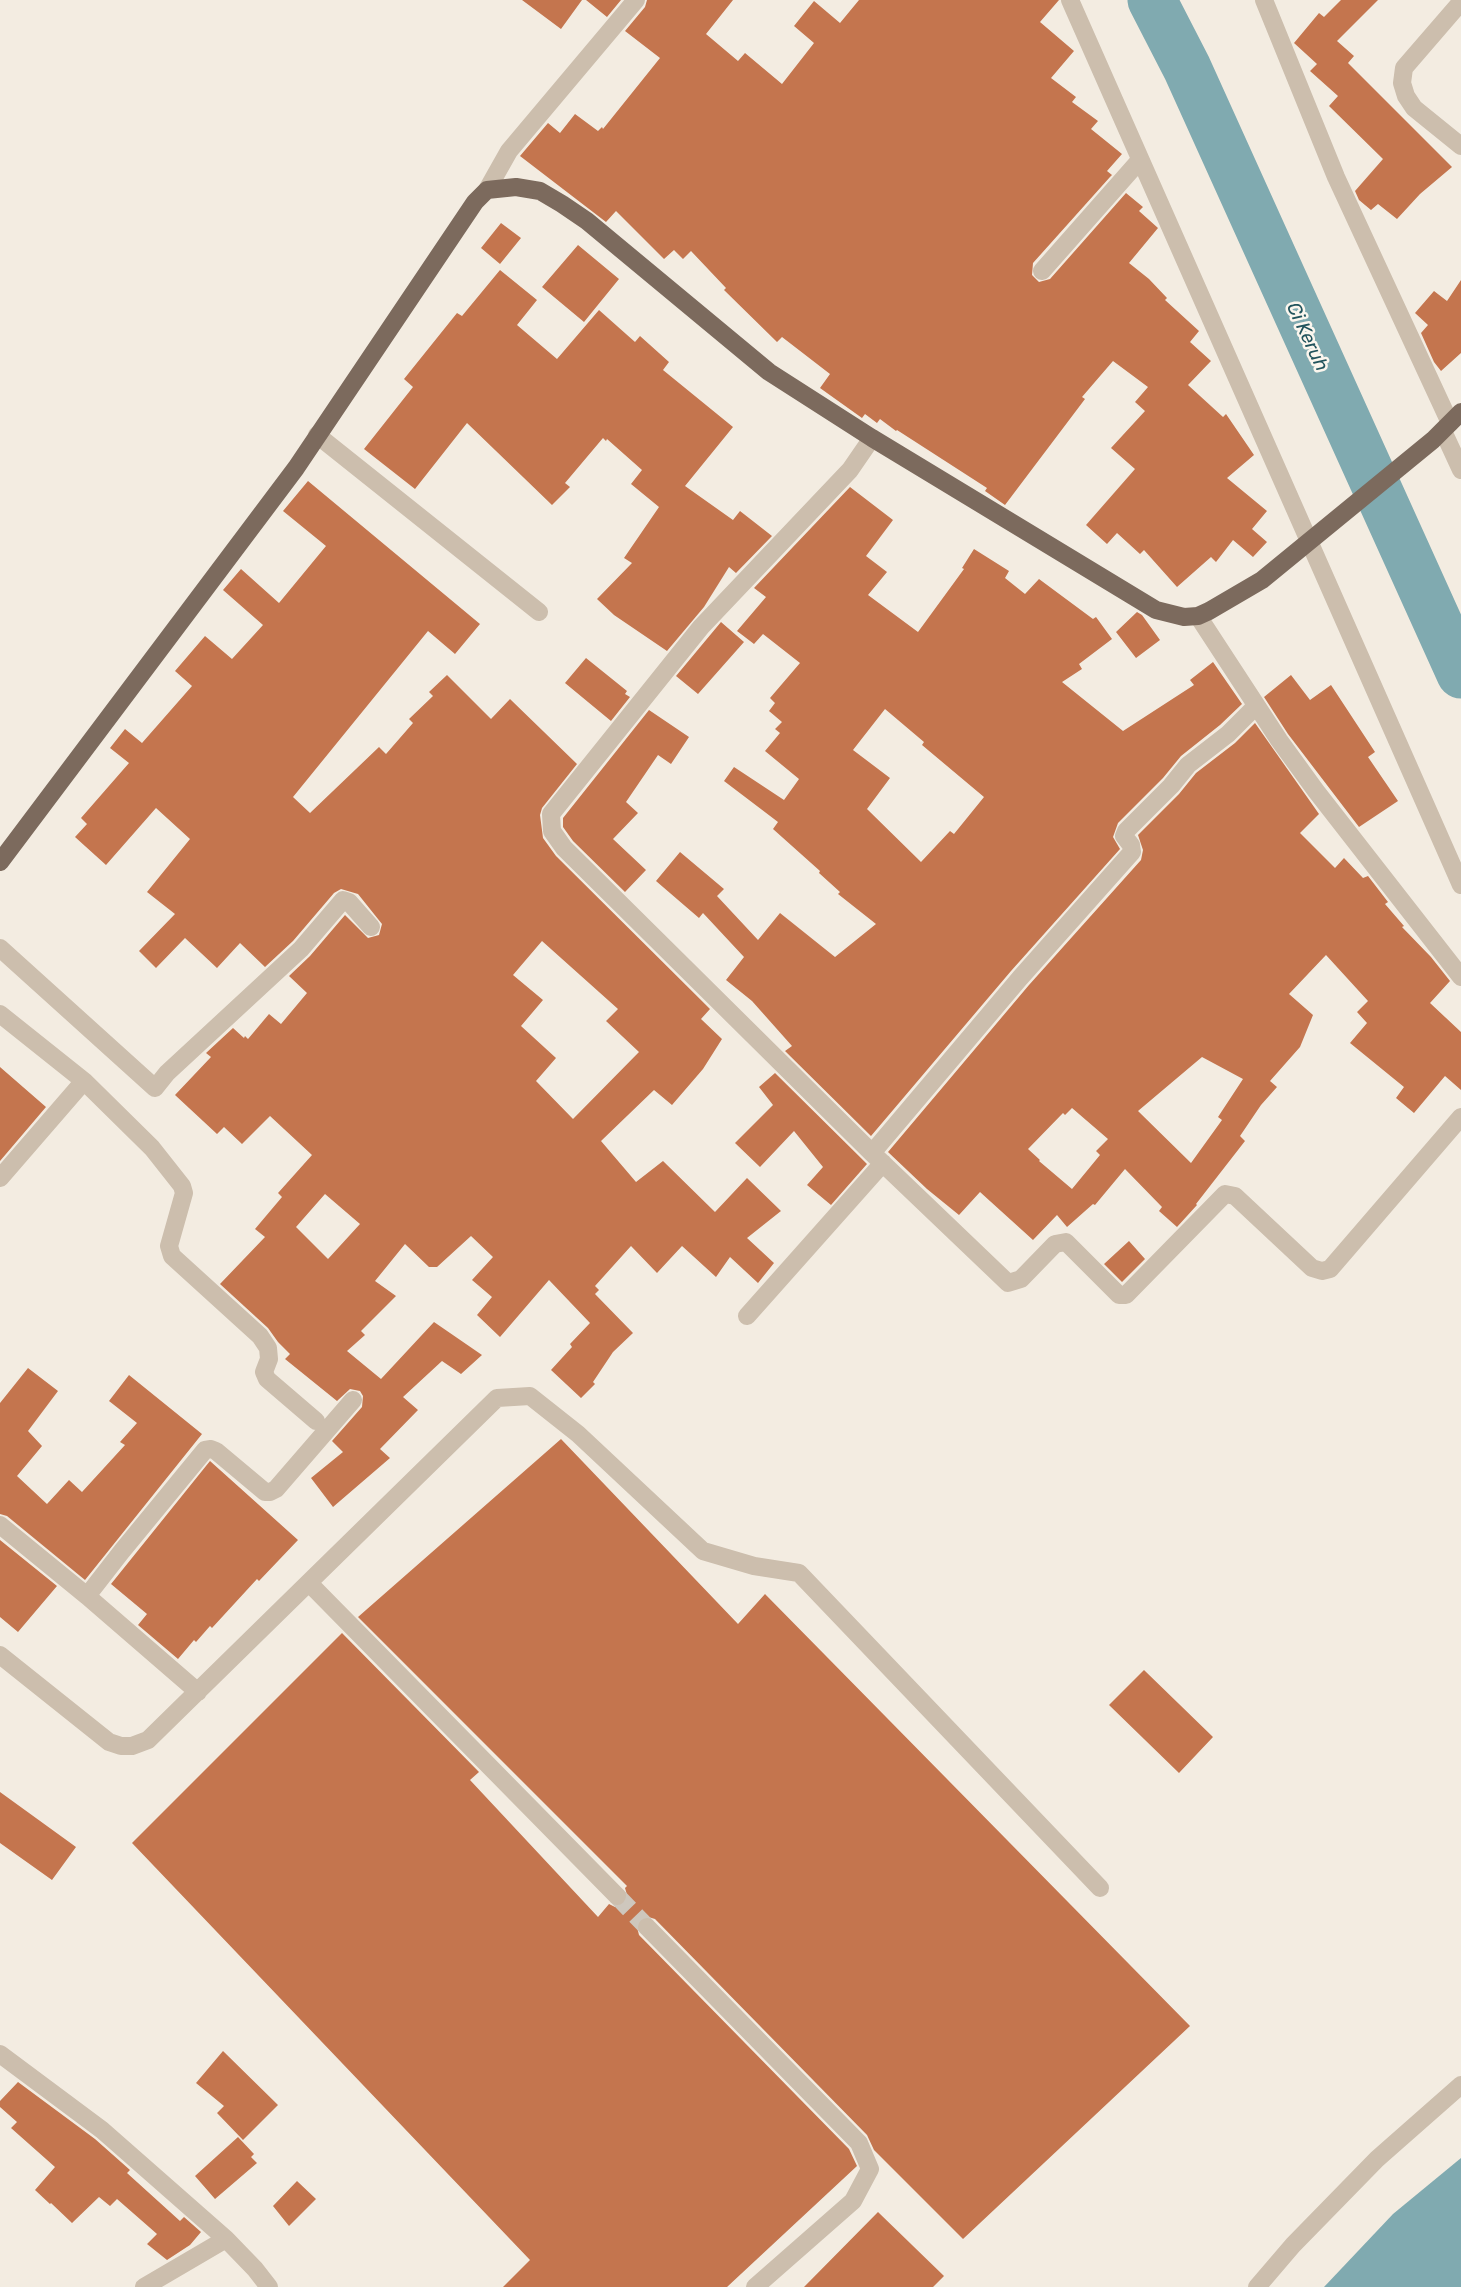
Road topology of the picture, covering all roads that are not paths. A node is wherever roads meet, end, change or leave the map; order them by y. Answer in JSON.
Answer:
{"nodes":[{"id":1,"x":636,"y":0,"type":"edge"},
{"id":2,"x":1070,"y":0,"type":"edge"},
{"id":3,"x":1264,"y":0,"type":"edge"},
{"id":4,"x":1461,"y":2,"type":"edge"},
{"id":5,"x":1461,"y":146,"type":"edge"},
{"id":6,"x":1140,"y":160,"type":"junction"},
{"id":7,"x":487,"y":190,"type":"junction"},
{"id":8,"x":1042,"y":271,"type":"dead end"},
{"id":9,"x":1447,"y":427,"type":"edge"},
{"id":10,"x":317,"y":435,"type":"junction"},
{"id":11,"x":873,"y":438,"type":"junction"},
{"id":12,"x":1461,"y":470,"type":"edge"},
{"id":13,"x":1309,"y":541,"type":"junction"},
{"id":14,"x":540,"y":612,"type":"dead end"},
{"id":15,"x":1198,"y":616,"type":"junction"},
{"id":16,"x":1256,"y":706,"type":"junction"},
{"id":17,"x":0,"y":862,"type":"edge"},
{"id":18,"x":1461,"y":885,"type":"edge"},
{"id":19,"x":371,"y":927,"type":"dead end"},
{"id":20,"x":0,"y":948,"type":"edge"},
{"id":21,"x":1461,"y":977,"type":"edge"},
{"id":22,"x":0,"y":1014,"type":"edge"},
{"id":23,"x":84,"y":1081,"type":"junction"},
{"id":24,"x":1461,"y":1117,"type":"edge"},
{"id":25,"x":878,"y":1158,"type":"junction"},
{"id":26,"x":0,"y":1178,"type":"edge"},
{"id":27,"x":747,"y":1316,"type":"dead end"},
{"id":28,"x":353,"y":1401,"type":"dead end"},
{"id":29,"x":316,"y":1421,"type":"dead end"},
{"id":30,"x":0,"y":1525,"type":"edge"},
{"id":31,"x":309,"y":1583,"type":"junction"},
{"id":32,"x":87,"y":1596,"type":"junction"},
{"id":33,"x":0,"y":1655,"type":"edge"},
{"id":34,"x":198,"y":1692,"type":"junction"},
{"id":35,"x":1100,"y":1888,"type":"dead end"},
{"id":36,"x":617,"y":1896,"type":"tunnel mouth"},
{"id":37,"x":647,"y":1927,"type":"tunnel mouth"},
{"id":38,"x":0,"y":2054,"type":"edge"},
{"id":39,"x":1461,"y":2085,"type":"edge"},
{"id":40,"x":226,"y":2239,"type":"junction"},
{"id":41,"x":144,"y":2287,"type":"edge"},
{"id":42,"x":269,"y":2287,"type":"edge"},
{"id":43,"x":755,"y":2287,"type":"edge"},
{"id":44,"x":1257,"y":2287,"type":"edge"}],
"edges":[{"from":1,"to":7,"type":"street"},
{"from":2,"to":6,"type":"street"},
{"from":3,"to":9,"type":"street"},
{"from":4,"to":5,"type":"street"},
{"from":6,"to":8,"type":"street"},
{"from":6,"to":13,"type":"street"},
{"from":7,"to":10,"type":"main road"},
{"from":7,"to":11,"type":"main road"},
{"from":9,"to":12,"type":"street"},
{"from":9,"to":13,"type":"main road"},
{"from":10,"to":14,"type":"street"},
{"from":10,"to":17,"type":"main road"},
{"from":11,"to":15,"type":"main road"},
{"from":11,"to":25,"type":"street"},
{"from":13,"to":15,"type":"main road"},
{"from":13,"to":18,"type":"street"},
{"from":15,"to":16,"type":"street"},
{"from":16,"to":21,"type":"street"},
{"from":16,"to":25,"type":"street"},
{"from":19,"to":20,"type":"street"},
{"from":22,"to":23,"type":"street"},
{"from":23,"to":26,"type":"street"},
{"from":23,"to":29,"type":"street"},
{"from":24,"to":25,"type":"street"},
{"from":25,"to":27,"type":"street"},
{"from":28,"to":32,"type":"street"},
{"from":30,"to":32,"type":"street"},
{"from":31,"to":34,"type":"street"},
{"from":31,"to":35,"type":"street"},
{"from":31,"to":36,"type":"street"},
{"from":32,"to":34,"type":"street"},
{"from":33,"to":34,"type":"street"},
{"from":37,"to":43,"type":"street"},
{"from":38,"to":40,"type":"street"},
{"from":39,"to":44,"type":"street"},
{"from":40,"to":41,"type":"street"},
{"from":40,"to":42,"type":"street"}]}
